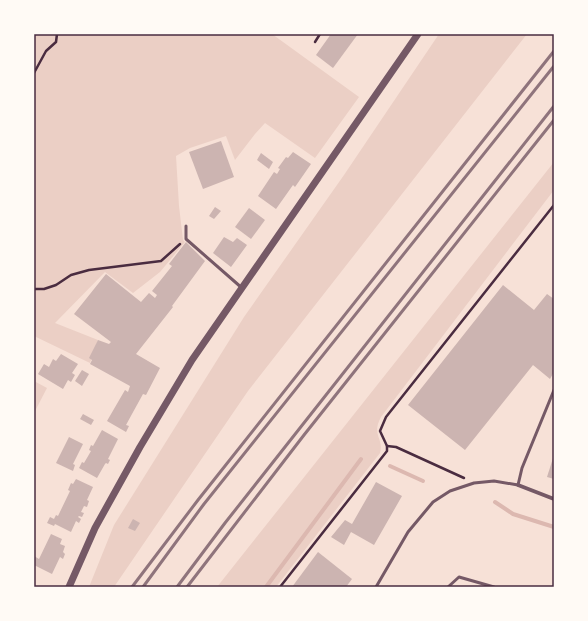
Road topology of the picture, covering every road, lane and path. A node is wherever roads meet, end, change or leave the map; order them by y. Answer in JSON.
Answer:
{"nodes":[{"id":1,"x":57,"y":34,"type":"edge"},
{"id":2,"x":320,"y":34,"type":"edge"},
{"id":3,"x":418,"y":34,"type":"edge"},
{"id":4,"x":315,"y":42,"type":"dead end"},
{"id":5,"x":34,"y":73,"type":"edge"},
{"id":6,"x":554,"y":205,"type":"edge"},
{"id":7,"x":186,"y":226,"type":"dead end"},
{"id":8,"x":186,"y":239,"type":"junction"},
{"id":9,"x":242,"y":288,"type":"junction"},
{"id":10,"x":34,"y":289,"type":"edge"},
{"id":11,"x":554,"y":390,"type":"edge"},
{"id":12,"x":387,"y":446,"type":"junction"},
{"id":13,"x":474,"y":483,"type":"junction"},
{"id":14,"x":518,"y":485,"type":"junction"},
{"id":15,"x":554,"y":499,"type":"edge"},
{"id":16,"x":69,"y":587,"type":"edge"},
{"id":17,"x":280,"y":587,"type":"edge"},
{"id":18,"x":376,"y":587,"type":"edge"},
{"id":19,"x":448,"y":587,"type":"edge"},
{"id":20,"x":494,"y":587,"type":"edge"}],
"edges":[{"from":1,"to":5,"type":"path"},
{"from":2,"to":4,"type":"path"},
{"from":3,"to":9,"type":"street"},
{"from":6,"to":12,"type":"path"},
{"from":7,"to":8,"type":"lane"},
{"from":8,"to":9,"type":"lane"},
{"from":8,"to":10,"type":"path"},
{"from":9,"to":16,"type":"street"},
{"from":11,"to":14,"type":"lane"},
{"from":12,"to":13,"type":"path"},
{"from":12,"to":17,"type":"path"},
{"from":13,"to":14,"type":"lane"},
{"from":13,"to":18,"type":"lane"},
{"from":14,"to":15,"type":"street"},
{"from":19,"to":20,"type":"lane"}]}
